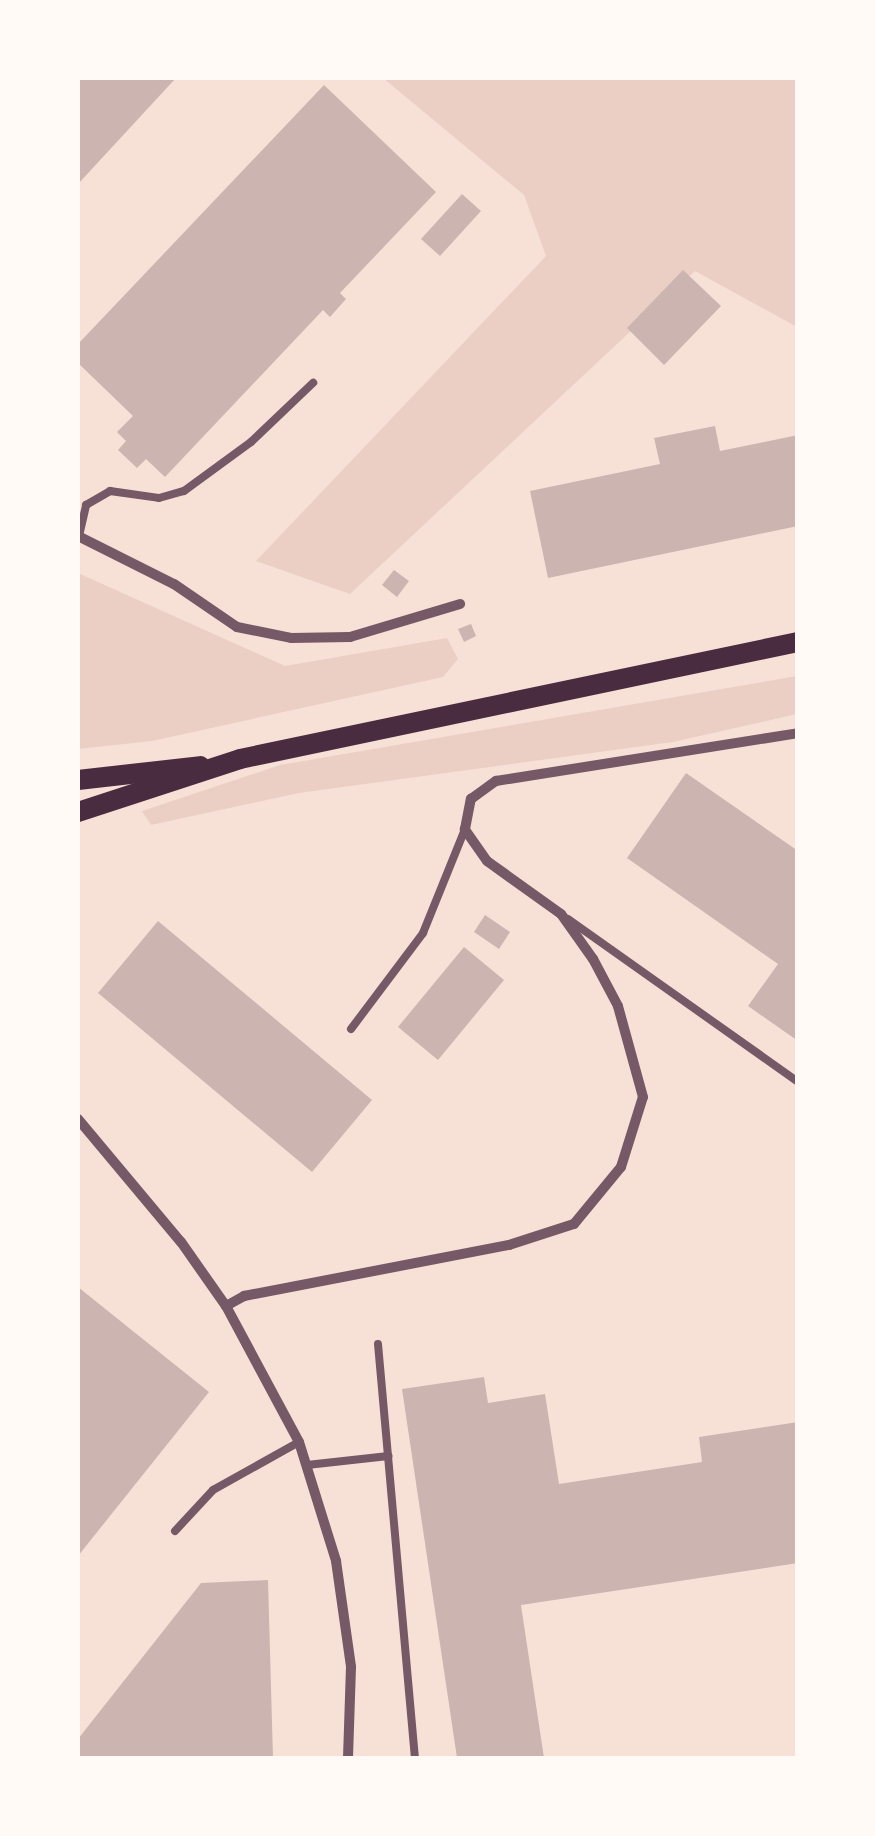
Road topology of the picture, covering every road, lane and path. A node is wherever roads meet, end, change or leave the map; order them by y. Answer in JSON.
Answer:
{"nodes":[{"id":1,"x":314,"y":383,"type":"dead end"},
{"id":2,"x":78,"y":536,"type":"edge"},
{"id":3,"x":460,"y":604,"type":"dead end"},
{"id":4,"x":798,"y":642,"type":"edge"},
{"id":5,"x":798,"y":733,"type":"edge"},
{"id":6,"x":217,"y":765,"type":"junction"},
{"id":7,"x":78,"y":780,"type":"edge"},
{"id":8,"x":78,"y":812,"type":"edge"},
{"id":9,"x":465,"y":828,"type":"junction"},
{"id":10,"x":560,"y":914,"type":"junction"},
{"id":11,"x":351,"y":1028,"type":"dead end"},
{"id":12,"x":798,"y":1082,"type":"edge"},
{"id":13,"x":78,"y":1119,"type":"edge"},
{"id":14,"x":226,"y":1306,"type":"junction"},
{"id":15,"x":378,"y":1344,"type":"dead end"},
{"id":16,"x":298,"y":1442,"type":"junction"},
{"id":17,"x":389,"y":1456,"type":"junction"},
{"id":18,"x":307,"y":1465,"type":"junction"},
{"id":19,"x":175,"y":1531,"type":"dead end"},
{"id":20,"x":348,"y":1758,"type":"edge"},
{"id":21,"x":415,"y":1758,"type":"edge"}],
"edges":[{"from":1,"to":2,"type":"lane"},
{"from":2,"to":3,"type":"street"},
{"from":4,"to":6,"type":"main road"},
{"from":5,"to":9,"type":"street"},
{"from":6,"to":7,"type":"main road"},
{"from":6,"to":8,"type":"main road"},
{"from":9,"to":10,"type":"street"},
{"from":9,"to":11,"type":"lane"},
{"from":10,"to":12,"type":"lane"},
{"from":10,"to":14,"type":"street"},
{"from":13,"to":14,"type":"street"},
{"from":14,"to":16,"type":"street"},
{"from":15,"to":17,"type":"lane"},
{"from":16,"to":18,"type":"street"},
{"from":16,"to":19,"type":"lane"},
{"from":17,"to":18,"type":"lane"},
{"from":17,"to":21,"type":"lane"},
{"from":18,"to":20,"type":"street"}]}
